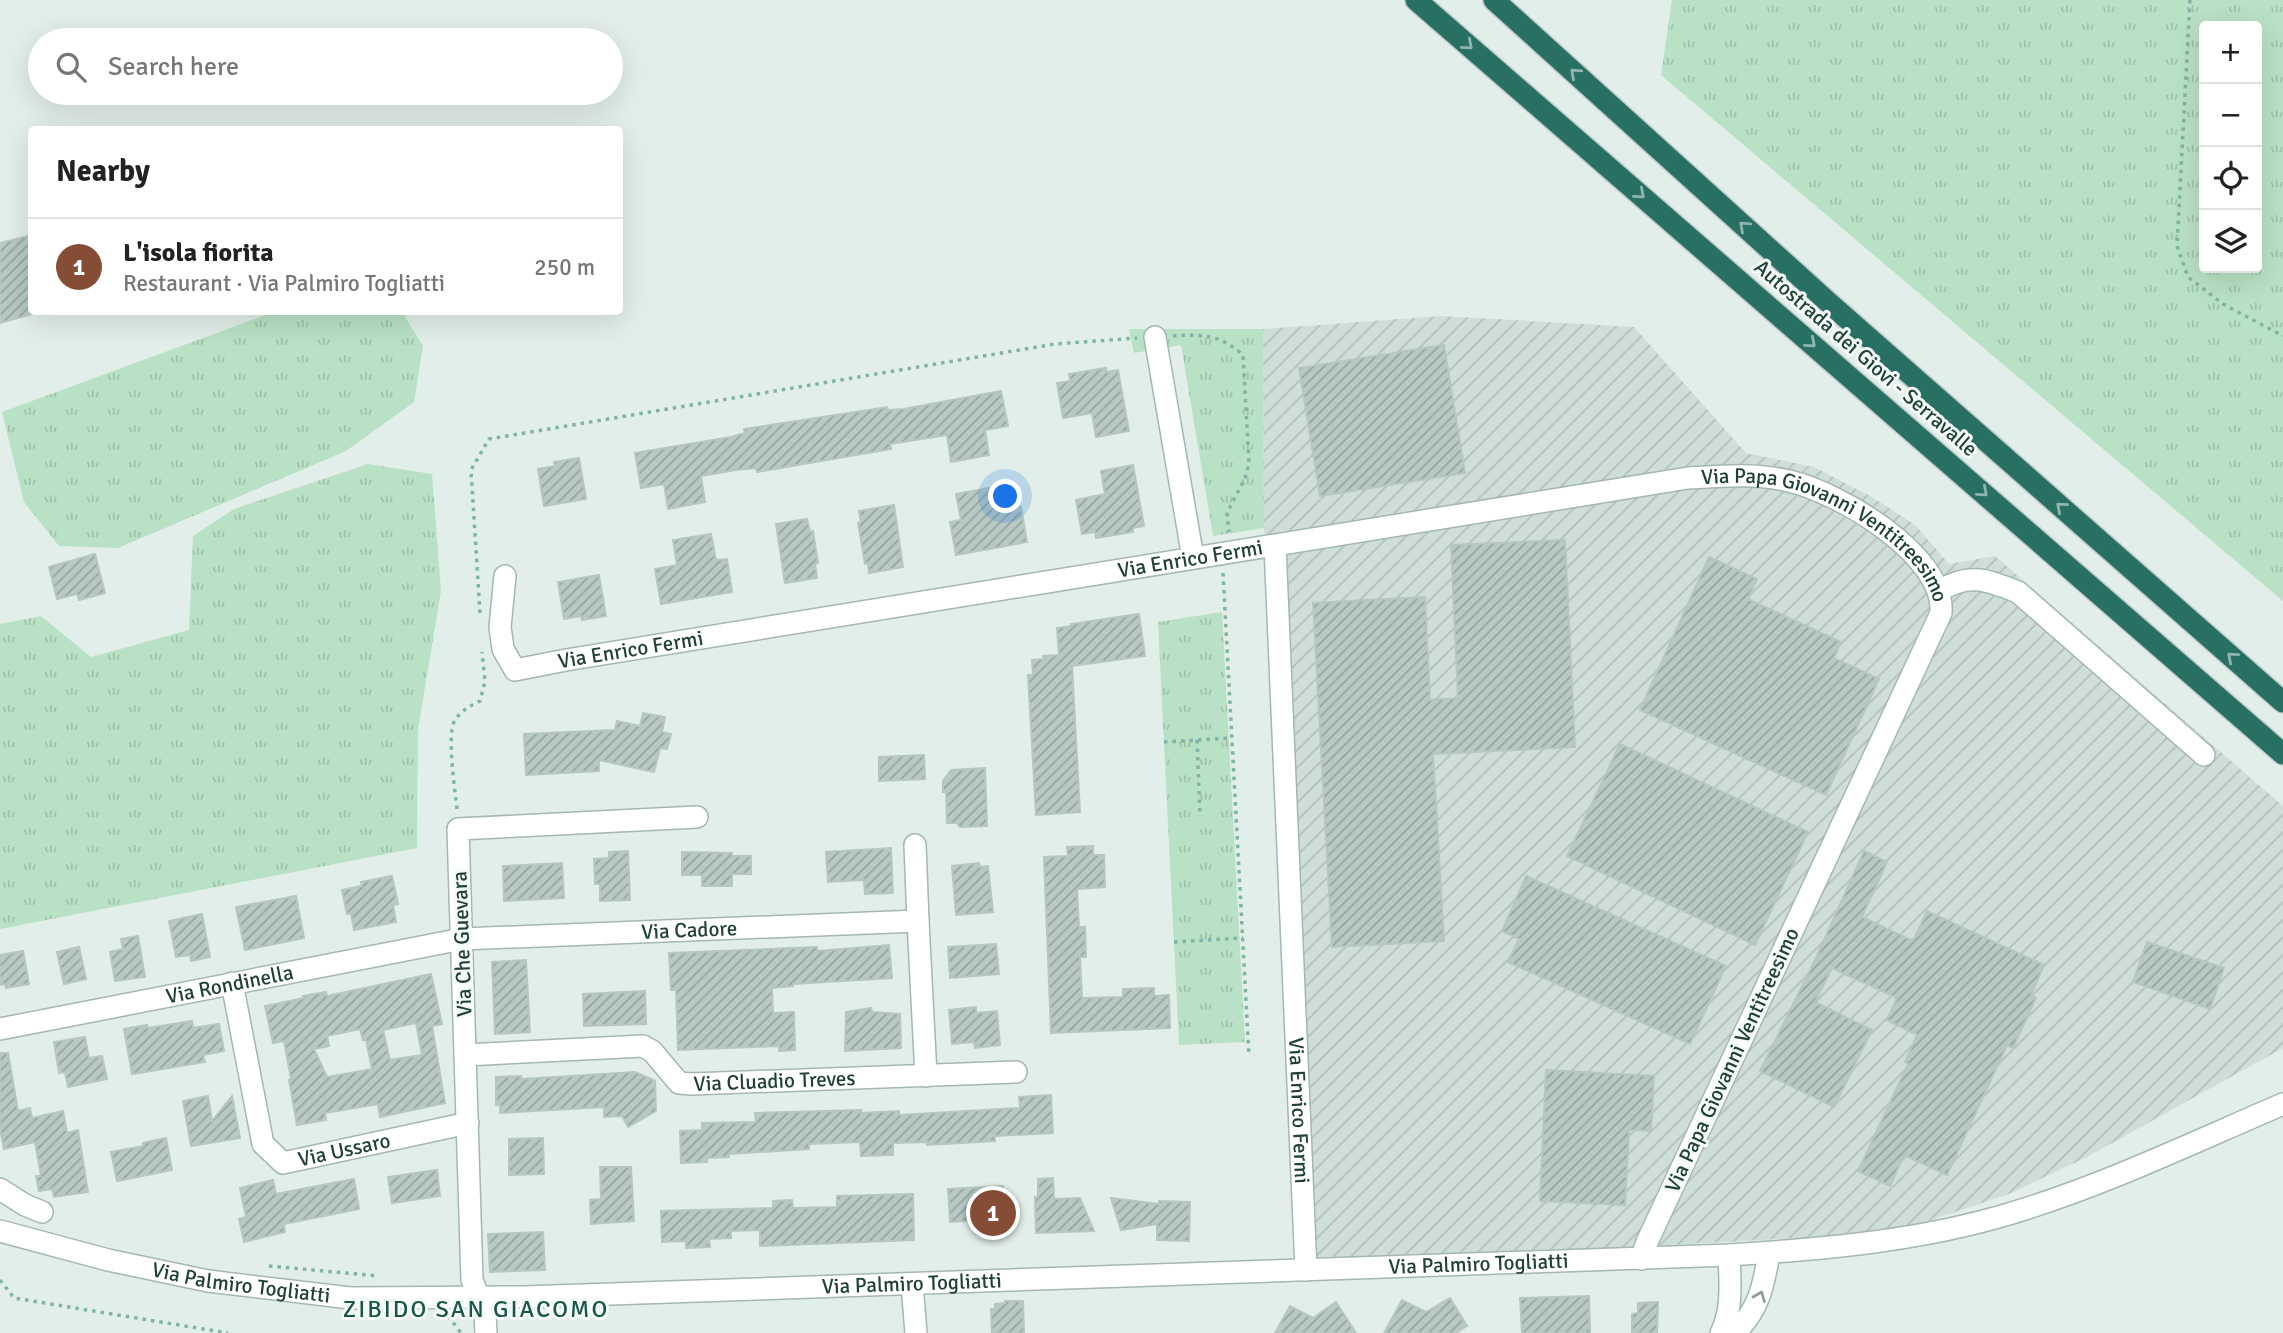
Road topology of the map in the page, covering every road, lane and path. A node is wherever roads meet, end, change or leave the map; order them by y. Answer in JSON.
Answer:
{"nodes":[{"id":1,"x":1416,"y":0,"type":"edge"},
{"id":2,"x":1494,"y":0,"type":"edge"},
{"id":3,"x":2190,"y":0,"type":"edge"},
{"id":4,"x":2283,"y":336,"type":"edge"},
{"id":5,"x":1155,"y":337,"type":"junction"},
{"id":6,"x":1275,"y":545,"type":"junction"},
{"id":7,"x":1226,"y":553,"type":"junction"},
{"id":8,"x":1193,"y":558,"type":"junction"},
{"id":9,"x":505,"y":576,"type":"dead end"},
{"id":10,"x":1938,"y":591,"type":"junction"},
{"id":11,"x":480,"y":616,"type":"dead end"},
{"id":12,"x":482,"y":642,"type":"dead end"},
{"id":13,"x":2283,"y":702,"type":"edge"},
{"id":14,"x":1232,"y":738,"type":"junction"},
{"id":15,"x":1197,"y":740,"type":"junction"},
{"id":16,"x":1164,"y":742,"type":"dead end"},
{"id":17,"x":2283,"y":754,"type":"edge"},
{"id":18,"x":2204,"y":755,"type":"dead end"},
{"id":19,"x":1200,"y":815,"type":"dead end"},
{"id":20,"x":697,"y":817,"type":"dead end"},
{"id":21,"x":458,"y":828,"type":"junction"},
{"id":22,"x":915,"y":845,"type":"dead end"},
{"id":23,"x":918,"y":920,"type":"junction"},
{"id":24,"x":1243,"y":938,"type":"junction"},
{"id":25,"x":462,"y":939,"type":"junction"},
{"id":26,"x":1174,"y":942,"type":"dead end"},
{"id":27,"x":232,"y":983,"type":"junction"},
{"id":28,"x":0,"y":1029,"type":"edge"},
{"id":29,"x":465,"y":1055,"type":"junction"},
{"id":30,"x":1249,"y":1057,"type":"dead end"},
{"id":31,"x":1016,"y":1072,"type":"dead end"},
{"id":32,"x":926,"y":1076,"type":"junction"},
{"id":33,"x":2283,"y":1104,"type":"edge"},
{"id":34,"x":468,"y":1123,"type":"junction"},
{"id":35,"x":0,"y":1189,"type":"edge"},
{"id":36,"x":41,"y":1212,"type":"dead end"},
{"id":37,"x":0,"y":1222,"type":"edge"},
{"id":38,"x":0,"y":1231,"type":"edge"},
{"id":39,"x":58,"y":1246,"type":"junction"},
{"id":40,"x":1769,"y":1253,"type":"junction"},
{"id":41,"x":1729,"y":1255,"type":"junction"},
{"id":42,"x":1641,"y":1259,"type":"junction"},
{"id":43,"x":263,"y":1266,"type":"dead end"},
{"id":44,"x":1306,"y":1270,"type":"junction"},
{"id":45,"x":388,"y":1277,"type":"dead end"},
{"id":46,"x":0,"y":1280,"type":"edge"},
{"id":47,"x":912,"y":1284,"type":"junction"},
{"id":48,"x":478,"y":1298,"type":"junction"},
{"id":49,"x":228,"y":1333,"type":"edge"},
{"id":50,"x":485,"y":1333,"type":"edge"},
{"id":51,"x":916,"y":1333,"type":"edge"},
{"id":52,"x":1721,"y":1333,"type":"edge"},
{"id":53,"x":1734,"y":1333,"type":"edge"}],
"edges":[{"from":1,"to":17,"type":"highway","name":"Autostrada dei Giovi - Serravalle","one_way":true},
{"from":13,"to":2,"type":"highway","name":"Autostrada dei Giovi - Serravalle","one_way":true},
{"from":3,"to":4,"type":"path"},
{"from":5,"to":7,"type":"path"},
{"from":5,"to":8,"type":"street"},
{"from":5,"to":11,"type":"path"},
{"from":6,"to":7,"type":"street","name":"Via Enrico Fermi"},
{"from":6,"to":10,"type":"street","name":"Via Papa Giovanni Ventitreesimo"},
{"from":6,"to":44,"type":"street","name":"Via Enrico Fermi"},
{"from":7,"to":8,"type":"street","name":"Via Enrico Fermi"},
{"from":7,"to":14,"type":"path"},
{"from":8,"to":9,"type":"street","name":"Via Enrico Fermi"},
{"from":10,"to":18,"type":"street"},
{"from":10,"to":42,"type":"street","name":"Via Papa Giovanni Ventitreesimo"},
{"from":12,"to":21,"type":"path"},
{"from":14,"to":15,"type":"path"},
{"from":14,"to":24,"type":"path"},
{"from":15,"to":16,"type":"path"},
{"from":15,"to":19,"type":"path"},
{"from":20,"to":21,"type":"street"},
{"from":21,"to":25,"type":"street","name":"Via Che Guevara"},
{"from":22,"to":23,"type":"street"},
{"from":23,"to":25,"type":"street","name":"Via Cadore"},
{"from":23,"to":32,"type":"street"},
{"from":24,"to":26,"type":"path"},
{"from":24,"to":30,"type":"path"},
{"from":25,"to":27,"type":"street","name":"Via Rondinella"},
{"from":25,"to":29,"type":"street","name":"Via Che Guevara"},
{"from":27,"to":28,"type":"street","name":"Via Rondinella"},
{"from":27,"to":34,"type":"street","name":"Via Ussaro"},
{"from":29,"to":32,"type":"street","name":"Via Cluadio Treves"},
{"from":29,"to":34,"type":"street","name":"Via Che Guevara"},
{"from":31,"to":32,"type":"street","name":"Via Cluadio Treves"},
{"from":33,"to":40,"type":"street","name":"Via Palmiro Togliatti"},
{"from":34,"to":48,"type":"street","name":"Via Che Guevara"},
{"from":35,"to":36,"type":"street"},
{"from":37,"to":39,"type":"street","name":"Via Palmiro Togliatti"},
{"from":38,"to":39,"type":"street","name":"Via Palmiro Togliatti"},
{"from":39,"to":48,"type":"street","name":"Via Palmiro Togliatti"},
{"from":40,"to":41,"type":"street","name":"Via Palmiro Togliatti"},
{"from":53,"to":40,"type":"street","one_way":true},
{"from":41,"to":42,"type":"street","name":"Via Palmiro Togliatti"},
{"from":41,"to":52,"type":"street"},
{"from":42,"to":44,"type":"street","name":"Via Palmiro Togliatti"},
{"from":43,"to":45,"type":"path"},
{"from":44,"to":47,"type":"street","name":"Via Palmiro Togliatti"},
{"from":46,"to":49,"type":"path"},
{"from":47,"to":48,"type":"street","name":"Via Palmiro Togliatti"},
{"from":47,"to":51,"type":"street"},
{"from":48,"to":50,"type":"street","name":"Via Che Guevara"}]}
